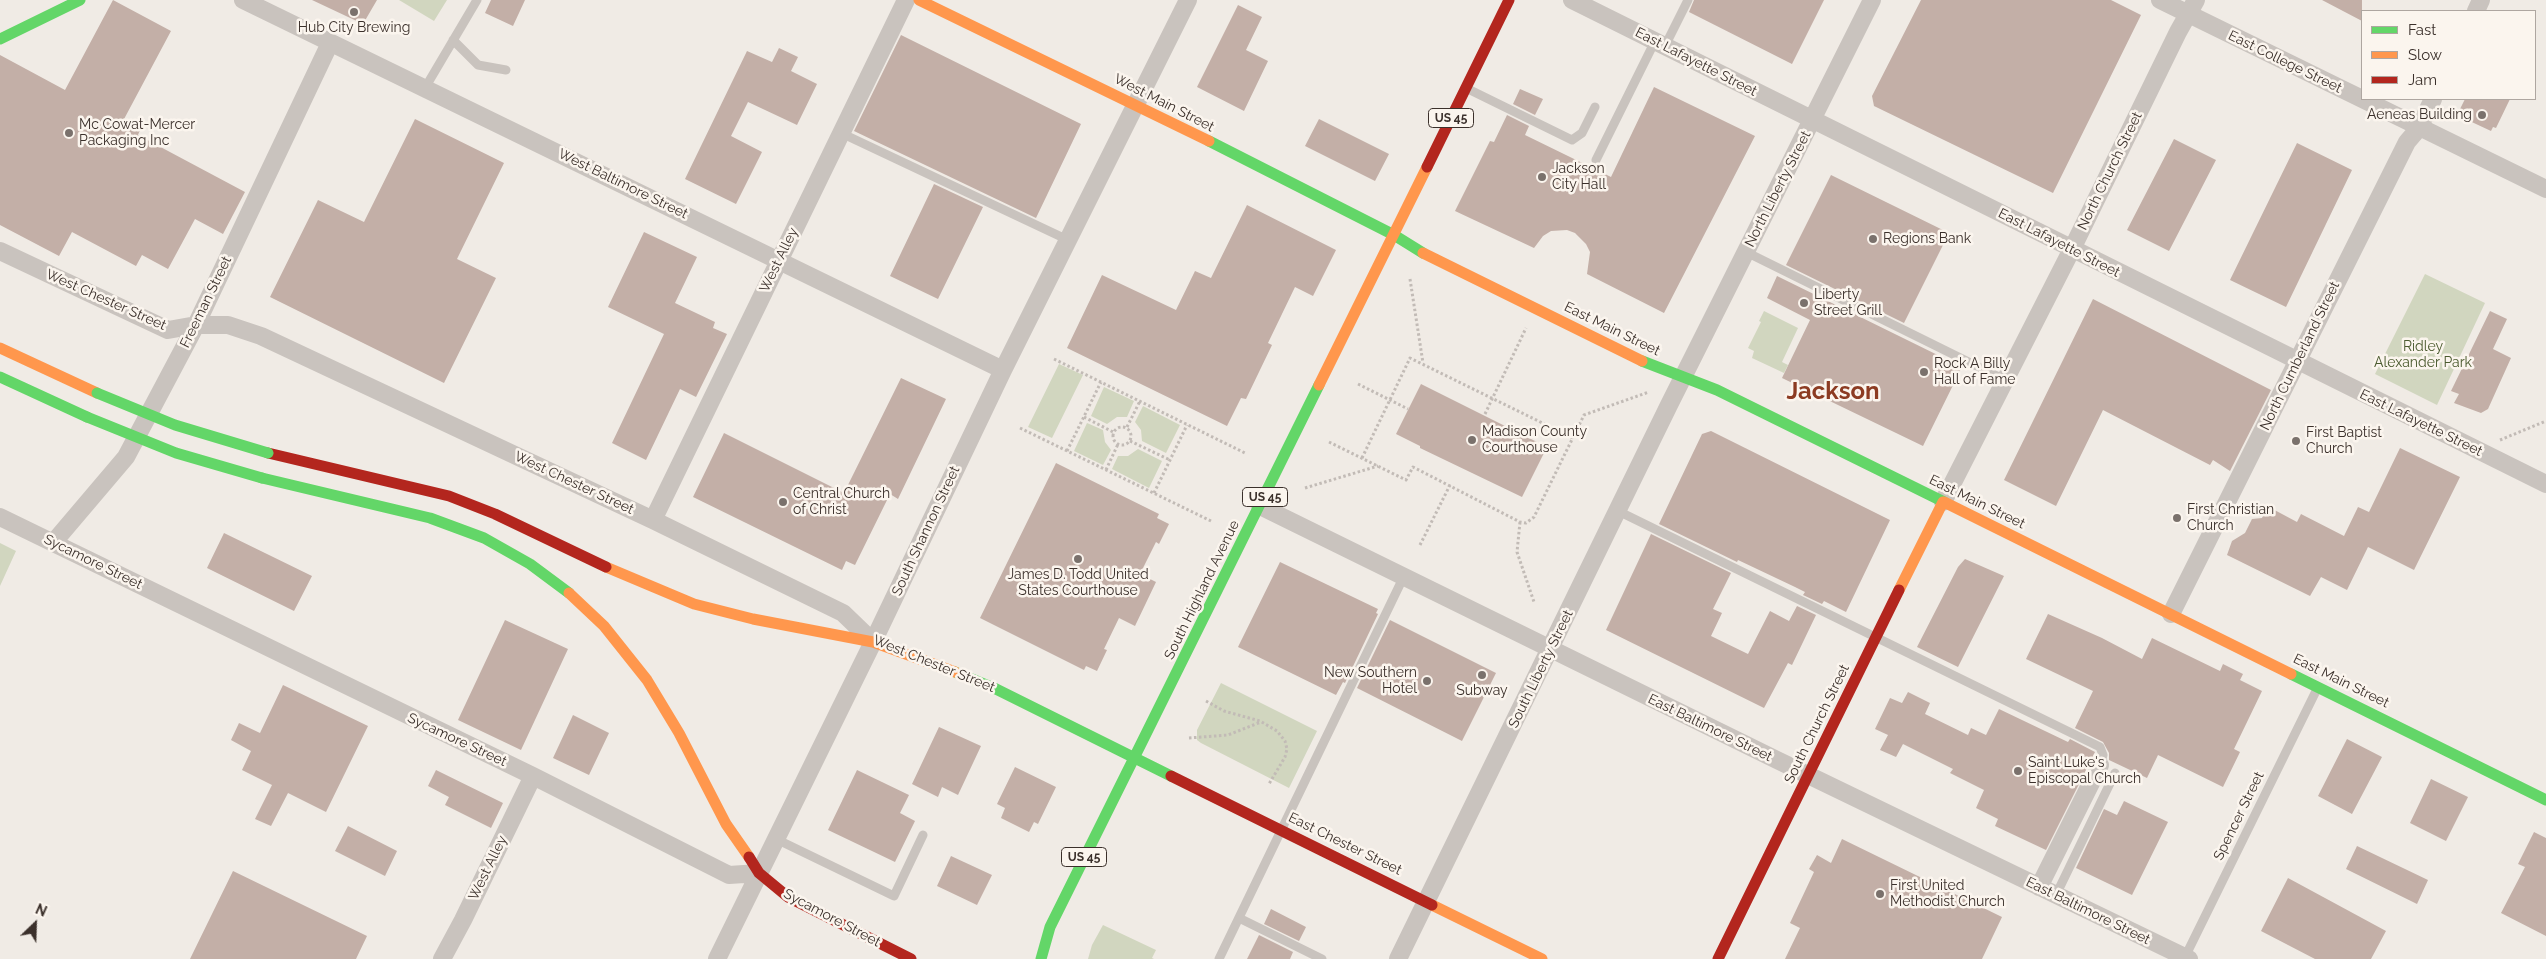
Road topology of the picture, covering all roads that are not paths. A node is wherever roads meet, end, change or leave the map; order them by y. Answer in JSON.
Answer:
{"nodes":[{"id":1,"x":80,"y":0,"type":"edge"},
{"id":2,"x":243,"y":0,"type":"edge"},
{"id":3,"x":476,"y":0,"type":"edge"},
{"id":4,"x":906,"y":0,"type":"edge"},
{"id":5,"x":919,"y":0,"type":"edge"},
{"id":6,"x":1188,"y":0,"type":"edge"},
{"id":7,"x":1509,"y":0,"type":"edge"},
{"id":8,"x":1572,"y":0,"type":"edge"},
{"id":9,"x":1688,"y":0,"type":"edge"},
{"id":10,"x":1872,"y":0,"type":"edge"},
{"id":11,"x":2160,"y":0,"type":"edge"},
{"id":12,"x":2192,"y":7,"type":"edge"},
{"id":13,"x":0,"y":39,"type":"edge"},
{"id":14,"x":453,"y":40,"type":"junction"},
{"id":15,"x":330,"y":42,"type":"junction"},
{"id":16,"x":1660,"y":44,"type":"junction"},
{"id":17,"x":506,"y":70,"type":"dead end"},
{"id":18,"x":425,"y":88,"type":"junction"},
{"id":19,"x":1466,"y":88,"type":"junction"},
{"id":20,"x":2361,"y":97,"type":"edge"},
{"id":21,"x":2366,"y":100,"type":"edge"},
{"id":22,"x":2432,"y":100,"type":"edge"},
{"id":23,"x":1136,"y":104,"type":"junction"},
{"id":24,"x":1595,"y":107,"type":"dead end"},
{"id":25,"x":1812,"y":120,"type":"junction"},
{"id":26,"x":2419,"y":128,"type":"junction"},
{"id":27,"x":841,"y":133,"type":"junction"},
{"id":28,"x":1596,"y":160,"type":"dead end"},
{"id":29,"x":2546,"y":189,"type":"edge"},
{"id":30,"x":1394,"y":236,"type":"junction"},
{"id":31,"x":1068,"y":240,"type":"junction"},
{"id":32,"x":2072,"y":249,"type":"junction"},
{"id":33,"x":0,"y":251,"type":"edge"},
{"id":34,"x":1746,"y":252,"type":"junction"},
{"id":35,"x":779,"y":259,"type":"junction"},
{"id":36,"x":196,"y":325,"type":"junction"},
{"id":37,"x":0,"y":348,"type":"edge"},
{"id":38,"x":2298,"y":362,"type":"junction"},
{"id":39,"x":1003,"y":370,"type":"junction"},
{"id":40,"x":0,"y":377,"type":"edge"},
{"id":41,"x":1683,"y":378,"type":"junction"},
{"id":42,"x":2005,"y":380,"type":"junction"},
{"id":43,"x":2546,"y":484,"type":"edge"},
{"id":44,"x":1943,"y":502,"type":"junction"},
{"id":45,"x":1260,"y":506,"type":"junction"},
{"id":46,"x":1618,"y":511,"type":"junction"},
{"id":47,"x":0,"y":516,"type":"edge"},
{"id":48,"x":652,"y":520,"type":"junction"},
{"id":49,"x":53,"y":543,"type":"junction"},
{"id":50,"x":1404,"y":576,"type":"junction"},
{"id":51,"x":2171,"y":614,"type":"junction"},
{"id":52,"x":1877,"y":637,"type":"junction"},
{"id":53,"x":873,"y":642,"type":"junction"},
{"id":54,"x":1551,"y":649,"type":"junction"},
{"id":55,"x":2318,"y":687,"type":"junction"},
{"id":56,"x":1134,"y":758,"type":"junction"},
{"id":57,"x":2108,"y":769,"type":"junction"},
{"id":58,"x":533,"y":776,"type":"junction"},
{"id":59,"x":1808,"y":776,"type":"junction"},
{"id":60,"x":2546,"y":800,"type":"edge"},
{"id":61,"x":1282,"y":830,"type":"junction"},
{"id":62,"x":923,"y":835,"type":"dead end"},
{"id":63,"x":776,"y":839,"type":"junction"},
{"id":64,"x":758,"y":873,"type":"junction"},
{"id":65,"x":2039,"y":887,"type":"junction"},
{"id":66,"x":2056,"y":895,"type":"junction"},
{"id":67,"x":1426,"y":901,"type":"junction"},
{"id":68,"x":1239,"y":918,"type":"junction"},
{"id":69,"x":2187,"y":958,"type":"edge"},
{"id":70,"x":442,"y":959,"type":"edge"},
{"id":71,"x":717,"y":959,"type":"edge"},
{"id":72,"x":911,"y":959,"type":"edge"},
{"id":73,"x":1041,"y":959,"type":"edge"},
{"id":74,"x":1219,"y":959,"type":"edge"},
{"id":75,"x":1322,"y":959,"type":"edge"},
{"id":76,"x":1398,"y":959,"type":"edge"},
{"id":77,"x":1542,"y":959,"type":"edge"},
{"id":78,"x":1718,"y":959,"type":"edge"}],
"edges":[{"from":1,"to":13,"type":"main road"},
{"from":2,"to":15,"type":"street","name":"West Baltimore Street"},
{"from":3,"to":14,"type":"lane"},
{"from":4,"to":27,"type":"street","name":"West Alley"},
{"from":5,"to":23,"type":"main road","name":"West Main Street"},
{"from":6,"to":23,"type":"street","name":"South Shannon Street"},
{"from":7,"to":19,"type":"main road","number":"US 45"},
{"from":8,"to":16,"type":"street","name":"East Lafayette Street"},
{"from":9,"to":16,"type":"lane"},
{"from":10,"to":25,"type":"street","name":"North Liberty Street"},
{"from":11,"to":12,"type":"street","name":"East College Street"},
{"from":12,"to":20,"type":"street","name":"East College Street"},
{"from":12,"to":32,"type":"street","name":"North Church Street"},
{"from":14,"to":17,"type":"lane"},
{"from":14,"to":18,"type":"lane"},
{"from":15,"to":18,"type":"street","name":"West Baltimore Street"},
{"from":15,"to":36,"type":"street","name":"Freeman Street"},
{"from":16,"to":25,"type":"street","name":"East Lafayette Street"},
{"from":16,"to":28,"type":"lane"},
{"from":18,"to":35,"type":"street","name":"West Baltimore Street"},
{"from":19,"to":24,"type":"lane"},
{"from":19,"to":30,"type":"main road","number":"US 45"},
{"from":21,"to":26,"type":"street","name":"East College Street"},
{"from":22,"to":26,"type":"street","name":"North Cumberland Street"},
{"from":23,"to":30,"type":"main road","name":"West Main Street"},
{"from":23,"to":31,"type":"street","name":"South Shannon Street"},
{"from":25,"to":32,"type":"street","name":"East Lafayette Street"},
{"from":25,"to":34,"type":"street","name":"North Liberty Street"},
{"from":26,"to":29,"type":"street","name":"East College Street"},
{"from":26,"to":38,"type":"street","name":"North Cumberland Street"},
{"from":27,"to":31,"type":"lane"},
{"from":27,"to":35,"type":"street","name":"West Alley"},
{"from":30,"to":41,"type":"main road","name":"East Main Street"},
{"from":30,"to":45,"type":"main road","name":"South Highland Avenue","number":"US 45"},
{"from":31,"to":39,"type":"street","name":"South Shannon Street"},
{"from":32,"to":38,"type":"street","name":"East Lafayette Street"},
{"from":32,"to":42,"type":"street","name":"North Church Street"},
{"from":33,"to":36,"type":"street","name":"West Chester Street"},
{"from":34,"to":41,"type":"street","name":"North Liberty Street"},
{"from":34,"to":42,"type":"lane"},
{"from":35,"to":39,"type":"street","name":"West Baltimore Street"},
{"from":35,"to":48,"type":"street","name":"West Alley"},
{"from":36,"to":48,"type":"street","name":"West Chester Street"},
{"from":36,"to":49,"type":"street","name":"Freeman Street"},
{"from":37,"to":53,"type":"main road","bridge":true},
{"from":38,"to":43,"type":"street","name":"East Lafayette Street"},
{"from":38,"to":51,"type":"street","name":"North Cumberland Street"},
{"from":39,"to":53,"type":"street","name":"South Shannon Street"},
{"from":40,"to":64,"type":"main road","bridge":true},
{"from":41,"to":44,"type":"main road","name":"East Main Street"},
{"from":41,"to":46,"type":"street","name":"South Liberty Street"},
{"from":42,"to":44,"type":"street","name":"North Church Street"},
{"from":44,"to":51,"type":"main road","name":"East Main Street"},
{"from":44,"to":52,"type":"main road","name":"South Church Street"},
{"from":45,"to":50,"type":"street","name":"East Baltimore Street"},
{"from":45,"to":56,"type":"main road","name":"South Highland Avenue","number":"US 45"},
{"from":46,"to":52,"type":"lane"},
{"from":46,"to":54,"type":"street","name":"South Liberty Street"},
{"from":47,"to":49,"type":"street","name":"Sycamore Street"},
{"from":48,"to":53,"type":"street","name":"West Chester Street"},
{"from":49,"to":58,"type":"street","name":"Sycamore Street"},
{"from":50,"to":54,"type":"street","name":"East Baltimore Street"},
{"from":50,"to":61,"type":"lane"},
{"from":51,"to":55,"type":"main road","name":"East Main Street"},
{"from":52,"to":57,"type":"lane"},
{"from":52,"to":59,"type":"main road","name":"South Church Street"},
{"from":53,"to":56,"type":"main road","name":"West Chester Street"},
{"from":53,"to":63,"type":"street","name":"South Shannon Street"},
{"from":54,"to":59,"type":"street","name":"East Baltimore Street"},
{"from":54,"to":67,"type":"street","name":"South Liberty Street"},
{"from":55,"to":60,"type":"main road","name":"East Main Street"},
{"from":55,"to":69,"type":"lane","name":"Spencer Street"},
{"from":56,"to":61,"type":"main road","name":"East Chester Street"},
{"from":56,"to":73,"type":"main road","name":"South Highland Avenue","number":"US 45"},
{"from":57,"to":65,"type":"street"},
{"from":57,"to":66,"type":"lane"},
{"from":58,"to":64,"type":"street","name":"Sycamore Street"},
{"from":58,"to":70,"type":"street","name":"West Alley"},
{"from":59,"to":65,"type":"street","name":"East Baltimore Street"},
{"from":59,"to":78,"type":"main road","name":"South Church Street"},
{"from":61,"to":67,"type":"main road","name":"East Chester Street"},
{"from":61,"to":68,"type":"lane"},
{"from":62,"to":63,"type":"lane"},
{"from":63,"to":64,"type":"street","name":"South Shannon Street"},
{"from":64,"to":71,"type":"street","name":"South Shannon Street"},
{"from":64,"to":72,"type":"main road","name":"Sycamore Street"},
{"from":65,"to":66,"type":"street","name":"East Baltimore Street"},
{"from":66,"to":69,"type":"street","name":"East Baltimore Street"},
{"from":67,"to":76,"type":"street","name":"South Liberty Street"},
{"from":67,"to":77,"type":"main road","name":"East Chester Street"},
{"from":68,"to":74,"type":"lane"},
{"from":68,"to":75,"type":"lane"}]}
